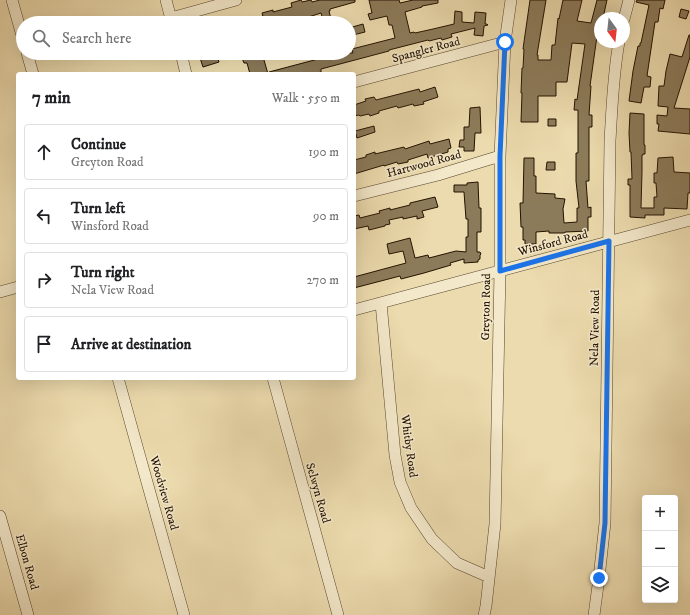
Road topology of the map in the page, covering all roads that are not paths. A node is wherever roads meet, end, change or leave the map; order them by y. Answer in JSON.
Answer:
{"nodes":[{"id":1,"x":12,"y":0,"type":"edge"},
{"id":2,"x":166,"y":0,"type":"edge"},
{"id":3,"x":236,"y":0,"type":"edge"},
{"id":4,"x":511,"y":0,"type":"edge"},
{"id":5,"x":629,"y":0,"type":"edge"},
{"id":6,"x":626,"y":12,"type":"edge"},
{"id":7,"x":17,"y":16,"type":"edge"},
{"id":8,"x":171,"y":16,"type":"edge"},
{"id":9,"x":185,"y":16,"type":"edge"},
{"id":10,"x":505,"y":42,"type":"junction"},
{"id":11,"x":618,"y":48,"type":"edge"},
{"id":12,"x":29,"y":60,"type":"edge"},
{"id":13,"x":182,"y":60,"type":"edge"},
{"id":14,"x":32,"y":72,"type":"edge"},
{"id":15,"x":185,"y":72,"type":"edge"},
{"id":16,"x":356,"y":81,"type":"edge"},
{"id":17,"x":500,"y":156,"type":"junction"},
{"id":18,"x":356,"y":196,"type":"edge"},
{"id":19,"x":690,"y":220,"type":"edge"},
{"id":20,"x":609,"y":241,"type":"junction"},
{"id":21,"x":500,"y":271,"type":"junction"},
{"id":22,"x":16,"y":288,"type":"edge"},
{"id":23,"x":0,"y":292,"type":"edge"},
{"id":24,"x":381,"y":302,"type":"junction"},
{"id":25,"x":356,"y":309,"type":"edge"},
{"id":26,"x":119,"y":380,"type":"edge"},
{"id":27,"x":273,"y":380,"type":"edge"},
{"id":28,"x":0,"y":516,"type":"edge"},
{"id":29,"x":489,"y":577,"type":"junction"},
{"id":30,"x":28,"y":615,"type":"edge"},
{"id":31,"x":184,"y":615,"type":"edge"},
{"id":32,"x":338,"y":615,"type":"edge"},
{"id":33,"x":484,"y":615,"type":"edge"},
{"id":34,"x":594,"y":615,"type":"edge"}],
"edges":[{"from":1,"to":7,"type":"street"},
{"from":2,"to":8,"type":"street"},
{"from":3,"to":9,"type":"street"},
{"from":4,"to":10,"type":"street","name":"Greyton Road"},
{"from":5,"to":6,"type":"street"},
{"from":10,"to":16,"type":"street","name":"Spangler Road"},
{"from":10,"to":17,"type":"street","name":"Greyton Road"},
{"from":11,"to":20,"type":"street","name":"Nela View Road"},
{"from":12,"to":14,"type":"street"},
{"from":13,"to":15,"type":"street"},
{"from":17,"to":18,"type":"street","name":"Hartwood Road"},
{"from":17,"to":21,"type":"street","name":"Greyton Road"},
{"from":19,"to":20,"type":"street","name":"Winsford Road"},
{"from":20,"to":21,"type":"street","name":"Winsford Road"},
{"from":20,"to":34,"type":"street","name":"Nela View Road"},
{"from":21,"to":24,"type":"street","name":"Winsford Road"},
{"from":21,"to":29,"type":"street","name":"Greyton Road"},
{"from":22,"to":23,"type":"street"},
{"from":24,"to":25,"type":"street","name":"Winsford Road"},
{"from":24,"to":29,"type":"street","name":"Whitby Road"},
{"from":26,"to":31,"type":"street","name":"Woodview Road"},
{"from":27,"to":32,"type":"street","name":"Selwyn Road"},
{"from":28,"to":30,"type":"street","name":"Elbon Road"},
{"from":29,"to":33,"type":"street","name":"Greyton Road"}]}
